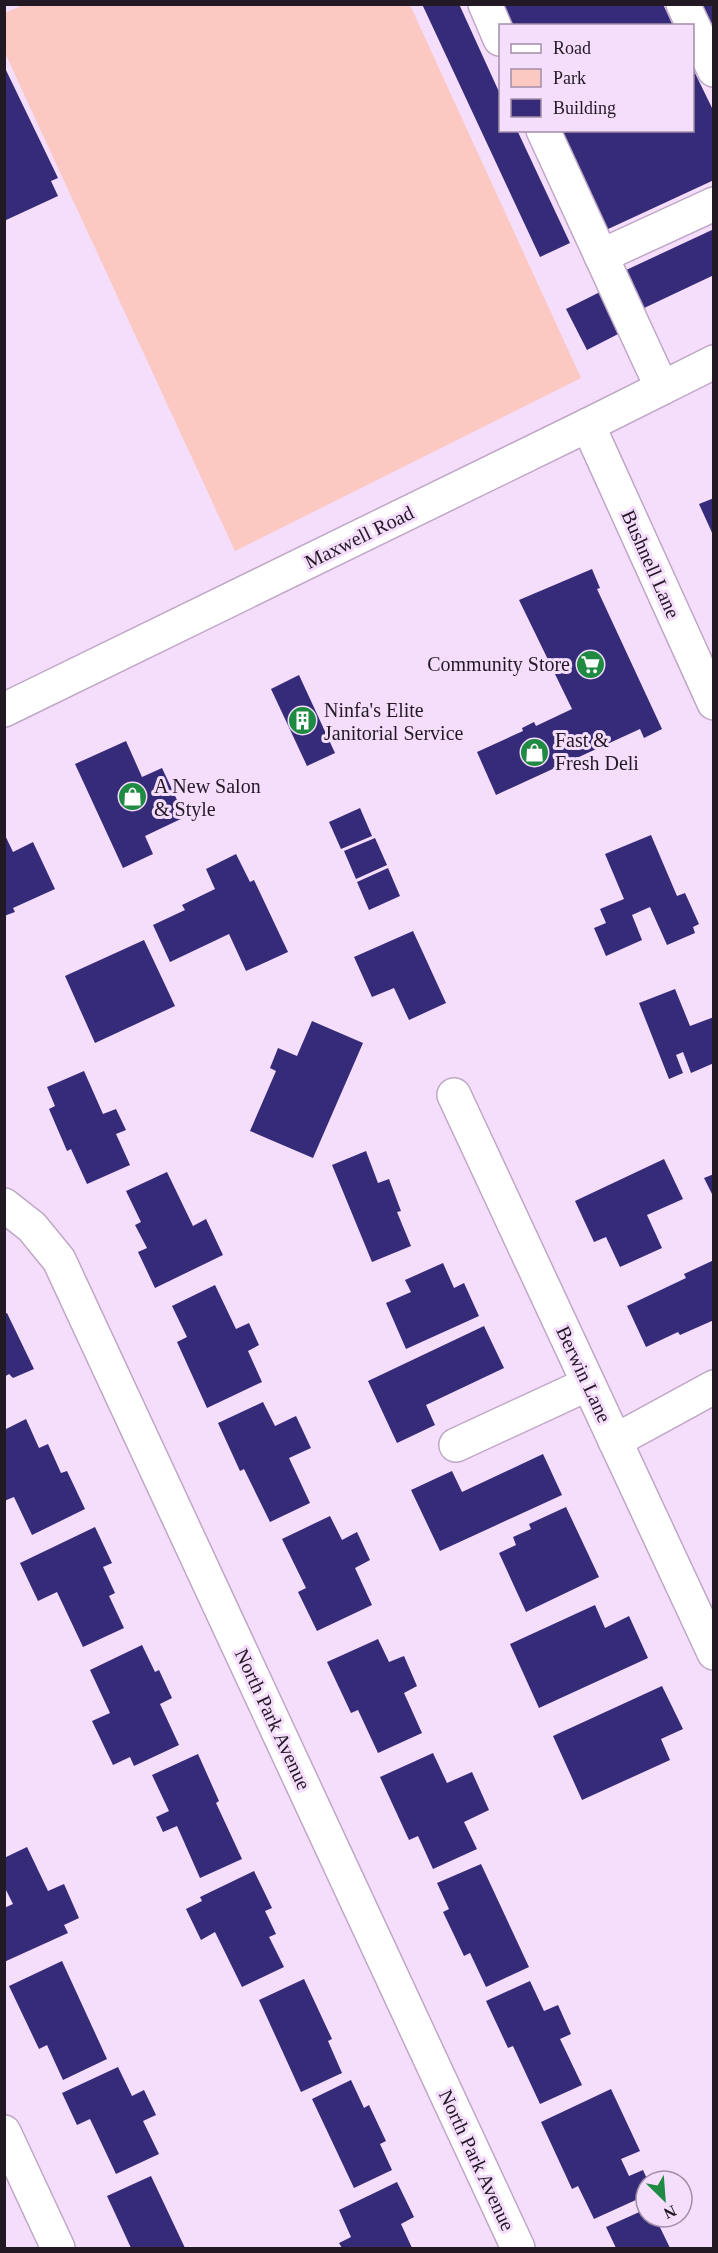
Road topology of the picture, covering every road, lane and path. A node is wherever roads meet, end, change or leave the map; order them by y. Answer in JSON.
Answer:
{"nodes":[{"id":1,"x":485,"y":4,"type":"edge"},
{"id":2,"x":683,"y":4,"type":"edge"},
{"id":3,"x":692,"y":24,"type":"edge"},
{"id":4,"x":694,"y":27,"type":"edge"},
{"id":5,"x":499,"y":35,"type":"edge"},
{"id":6,"x":714,"y":70,"type":"edge"},
{"id":7,"x":544,"y":132,"type":"edge"},
{"id":8,"x":714,"y":204,"type":"edge"},
{"id":9,"x":601,"y":256,"type":"junction"},
{"id":10,"x":714,"y":362,"type":"edge"},
{"id":11,"x":662,"y":388,"type":"junction"},
{"id":12,"x":588,"y":425,"type":"junction"},
{"id":13,"x":714,"y":703,"type":"edge"},
{"id":14,"x":4,"y":710,"type":"edge"},
{"id":15,"x":454,"y":1095,"type":"dead end"},
{"id":16,"x":4,"y":1205,"type":"edge"},
{"id":17,"x":18,"y":1227,"type":"edge"},
{"id":18,"x":588,"y":1384,"type":"junction"},
{"id":19,"x":714,"y":1387,"type":"edge"},
{"id":20,"x":615,"y":1442,"type":"junction"},
{"id":21,"x":456,"y":1445,"type":"dead end"},
{"id":22,"x":714,"y":1653,"type":"edge"},
{"id":23,"x":4,"y":2132,"type":"edge"},
{"id":24,"x":58,"y":2248,"type":"edge"},
{"id":25,"x":518,"y":2248,"type":"edge"}],
"edges":[{"from":1,"to":5,"type":"street"},
{"from":2,"to":3,"type":"street"},
{"from":4,"to":6,"type":"street"},
{"from":7,"to":9,"type":"street"},
{"from":8,"to":9,"type":"street"},
{"from":9,"to":11,"type":"street"},
{"from":10,"to":11,"type":"street","name":"Maxwell Road"},
{"from":11,"to":12,"type":"street","name":"Maxwell Road"},
{"from":12,"to":13,"type":"street","name":"Bushnell Lane"},
{"from":12,"to":14,"type":"street","name":"Maxwell Road"},
{"from":15,"to":18,"type":"street","name":"Berwin Lane"},
{"from":16,"to":17,"type":"street","name":"North Park Avenue"},
{"from":17,"to":25,"type":"street","name":"North Park Avenue"},
{"from":18,"to":20,"type":"street","name":"Berwin Lane"},
{"from":18,"to":21,"type":"street"},
{"from":19,"to":20,"type":"street"},
{"from":20,"to":22,"type":"street","name":"Berwin Lane"},
{"from":23,"to":24,"type":"street"}]}
